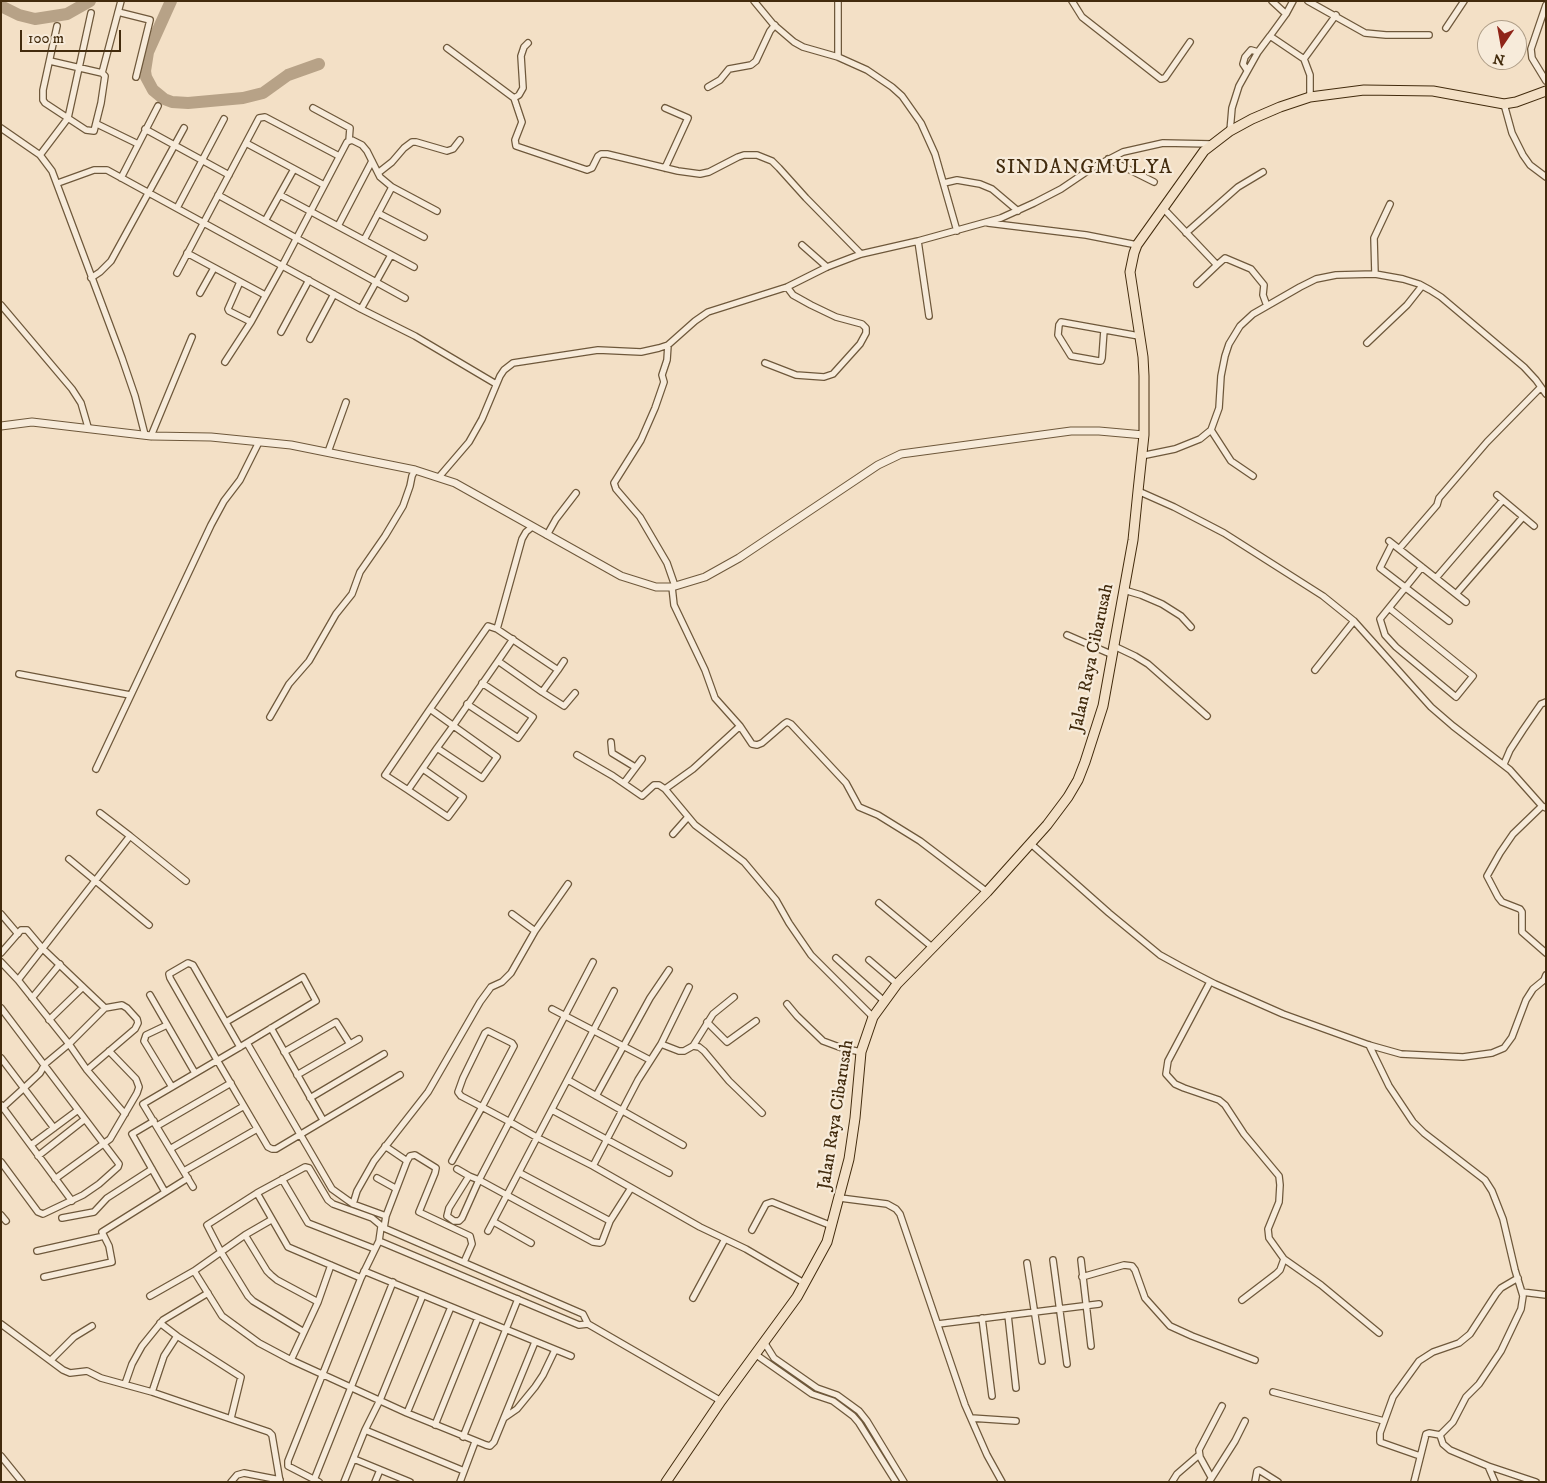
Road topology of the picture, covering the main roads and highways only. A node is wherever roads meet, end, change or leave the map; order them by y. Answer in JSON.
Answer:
{"nodes":[{"id":1,"x":1546,"y":91,"type":"edge"},
{"id":2,"x":666,"y":1482,"type":"edge"}],
"edges":[{"from":1,"to":2,"type":"main road","name":"Jalan Raya Cibarusah"}]}
